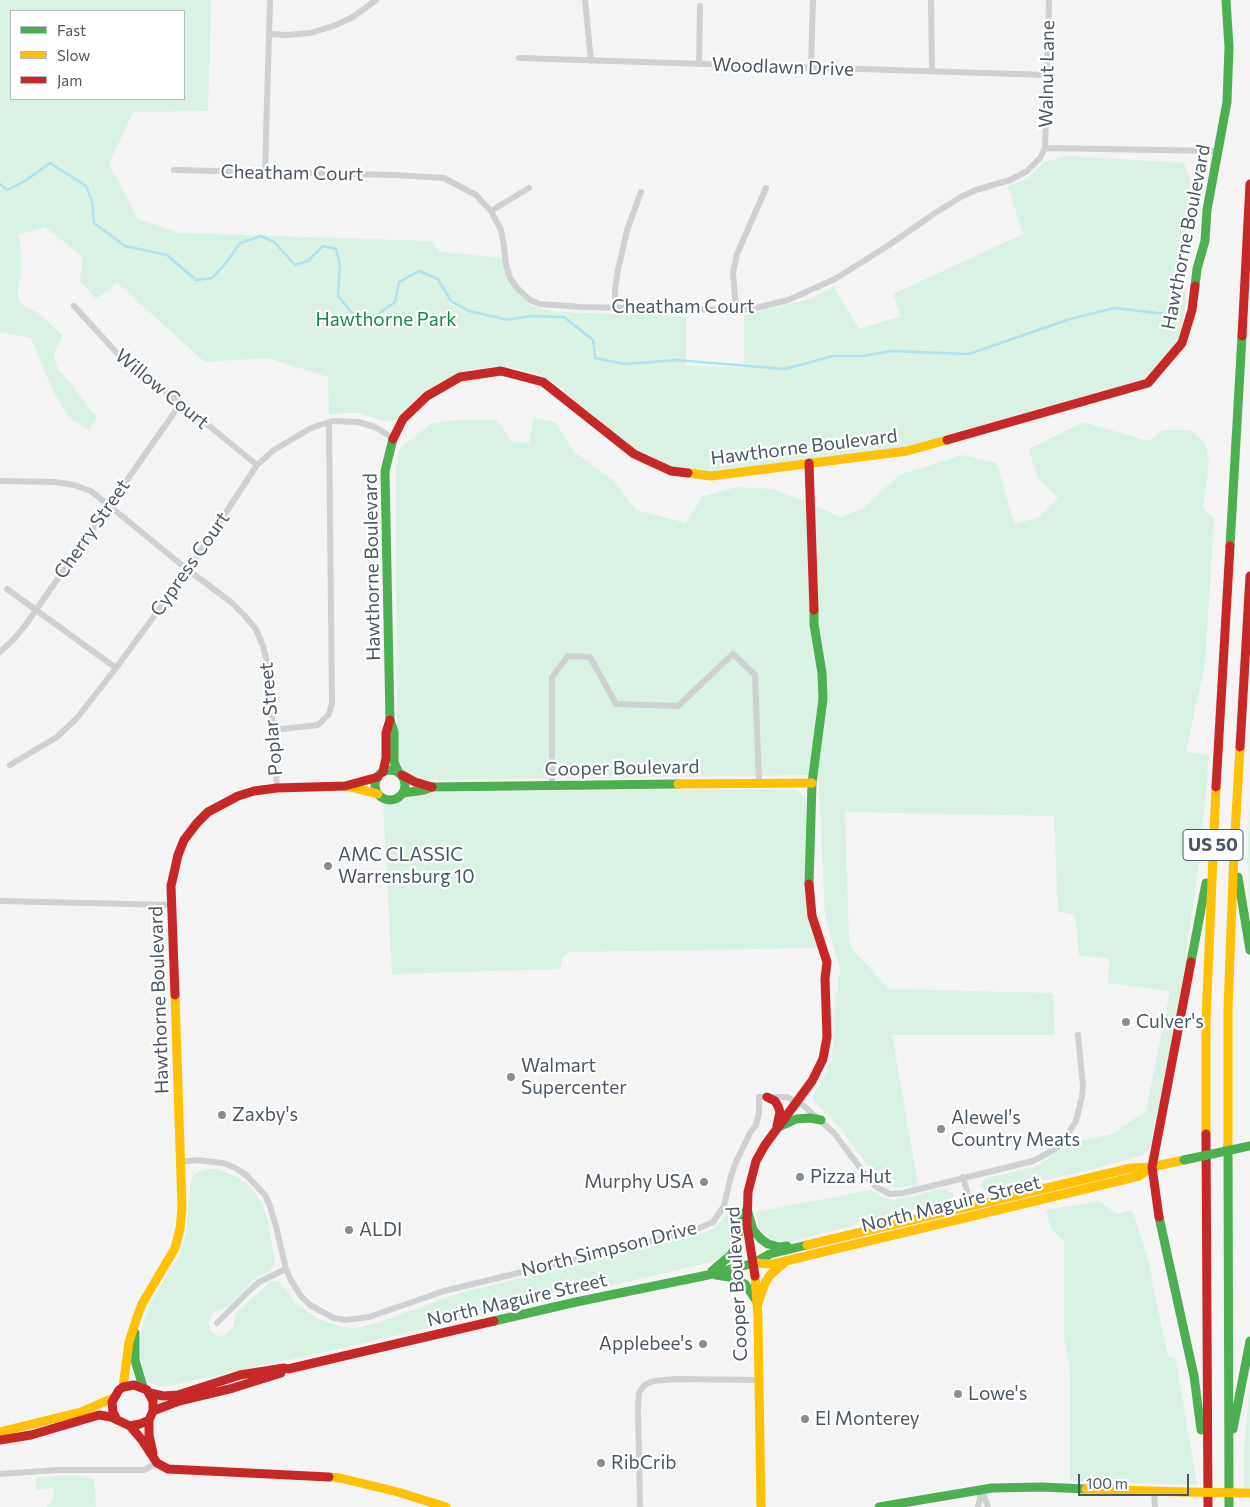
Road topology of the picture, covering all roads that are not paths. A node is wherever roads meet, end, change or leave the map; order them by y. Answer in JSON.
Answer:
{"nodes":[{"id":1,"x":270,"y":0,"type":"edge"},
{"id":2,"x":376,"y":0,"type":"edge"},
{"id":3,"x":585,"y":0,"type":"edge"},
{"id":4,"x":812,"y":0,"type":"edge"},
{"id":5,"x":931,"y":0,"type":"edge"},
{"id":6,"x":1049,"y":0,"type":"edge"},
{"id":7,"x":1226,"y":0,"type":"edge"},
{"id":8,"x":700,"y":6,"type":"dead end"},
{"id":9,"x":269,"y":34,"type":"junction"},
{"id":10,"x":519,"y":58,"type":"dead end"},
{"id":11,"x":591,"y":61,"type":"junction"},
{"id":12,"x":699,"y":64,"type":"junction"},
{"id":13,"x":811,"y":66,"type":"junction"},
{"id":14,"x":932,"y":71,"type":"junction"},
{"id":15,"x":1047,"y":74,"type":"junction"},
{"id":16,"x":1045,"y":148,"type":"junction"},
{"id":17,"x":1218,"y":151,"type":"junction"},
{"id":18,"x":174,"y":170,"type":"dead end"},
{"id":19,"x":265,"y":172,"type":"junction"},
{"id":20,"x":1250,"y":184,"type":"edge"},
{"id":21,"x":529,"y":188,"type":"dead end"},
{"id":22,"x":766,"y":188,"type":"dead end"},
{"id":23,"x":640,"y":192,"type":"dead end"},
{"id":24,"x":491,"y":211,"type":"junction"},
{"id":25,"x":74,"y":306,"type":"dead end"},
{"id":26,"x":615,"y":308,"type":"junction"},
{"id":27,"x":736,"y":310,"type":"junction"},
{"id":28,"x":181,"y":404,"type":"junction"},
{"id":29,"x":329,"y":423,"type":"junction"},
{"id":30,"x":393,"y":438,"type":"junction"},
{"id":31,"x":809,"y":462,"type":"junction"},
{"id":32,"x":257,"y":465,"type":"junction"},
{"id":33,"x":0,"y":481,"type":"edge"},
{"id":34,"x":109,"y":505,"type":"junction"},
{"id":35,"x":188,"y":570,"type":"junction"},
{"id":36,"x":1250,"y":576,"type":"edge"},
{"id":37,"x":7,"y":589,"type":"dead end"},
{"id":38,"x":35,"y":610,"type":"junction"},
{"id":39,"x":0,"y":652,"type":"edge"},
{"id":40,"x":116,"y":668,"type":"junction"},
{"id":41,"x":390,"y":720,"type":"junction"},
{"id":42,"x":273,"y":730,"type":"junction"},
{"id":43,"x":10,"y":765,"type":"dead end"},
{"id":44,"x":380,"y":774,"type":"junction"},
{"id":45,"x":400,"y":774,"type":"junction"},
{"id":46,"x":759,"y":782,"type":"junction"},
{"id":47,"x":812,"y":783,"type":"junction"},
{"id":48,"x":552,"y":785,"type":"junction"},
{"id":49,"x":345,"y":786,"type":"junction"},
{"id":50,"x":432,"y":787,"type":"junction"},
{"id":51,"x":277,"y":788,"type":"junction"},
{"id":52,"x":403,"y":793,"type":"junction"},
{"id":53,"x":378,"y":794,"type":"junction"},
{"id":54,"x":1213,"y":847,"type":"junction"},
{"id":55,"x":1234,"y":851,"type":"junction"},
{"id":56,"x":0,"y":901,"type":"edge"},
{"id":57,"x":172,"y":905,"type":"junction"},
{"id":58,"x":1250,"y":950,"type":"edge"},
{"id":59,"x":1078,"y":1035,"type":"dead end"},
{"id":60,"x":767,"y":1097,"type":"junction"},
{"id":61,"x":798,"y":1101,"type":"junction"},
{"id":62,"x":821,"y":1120,"type":"junction"},
{"id":63,"x":777,"y":1128,"type":"junction"},
{"id":64,"x":1250,"y":1146,"type":"edge"},
{"id":65,"x":181,"y":1162,"type":"junction"},
{"id":66,"x":1152,"y":1167,"type":"junction"},
{"id":67,"x":963,"y":1178,"type":"junction"},
{"id":68,"x":971,"y":1206,"type":"junction"},
{"id":69,"x":747,"y":1209,"type":"junction"},
{"id":70,"x":808,"y":1245,"type":"junction"},
{"id":71,"x":787,"y":1261,"type":"junction"},
{"id":72,"x":754,"y":1263,"type":"junction"},
{"id":73,"x":286,"y":1270,"type":"junction"},
{"id":74,"x":708,"y":1274,"type":"junction"},
{"id":75,"x":758,"y":1303,"type":"junction"},
{"id":76,"x":217,"y":1323,"type":"dead end"},
{"id":77,"x":134,"y":1328,"type":"junction"},
{"id":78,"x":1250,"y":1341,"type":"edge"},
{"id":79,"x":288,"y":1369,"type":"junction"},
{"id":80,"x":758,"y":1380,"type":"junction"},
{"id":81,"x":123,"y":1387,"type":"junction"},
{"id":82,"x":147,"y":1390,"type":"junction"},
{"id":83,"x":113,"y":1398,"type":"junction"},
{"id":84,"x":151,"y":1416,"type":"junction"},
{"id":85,"x":117,"y":1420,"type":"junction"},
{"id":86,"x":130,"y":1426,"type":"junction"},
{"id":87,"x":0,"y":1432,"type":"edge"},
{"id":88,"x":0,"y":1440,"type":"edge"},
{"id":89,"x":1228,"y":1455,"type":"junction"},
{"id":90,"x":155,"y":1460,"type":"junction"},
{"id":91,"x":0,"y":1474,"type":"edge"},
{"id":92,"x":1207,"y":1479,"type":"junction"},
{"id":93,"x":982,"y":1490,"type":"junction"},
{"id":94,"x":1154,"y":1491,"type":"junction"},
{"id":95,"x":1250,"y":1493,"type":"edge"},
{"id":96,"x":446,"y":1507,"type":"edge"},
{"id":97,"x":640,"y":1507,"type":"edge"},
{"id":98,"x":760,"y":1507,"type":"edge"},
{"id":99,"x":879,"y":1507,"type":"edge"},
{"id":100,"x":978,"y":1507,"type":"edge"},
{"id":101,"x":988,"y":1507,"type":"edge"},
{"id":102,"x":1155,"y":1507,"type":"edge"},
{"id":103,"x":1208,"y":1507,"type":"edge"},
{"id":104,"x":1229,"y":1507,"type":"edge"}],
"edges":[{"from":1,"to":9,"type":"street"},
{"from":2,"to":9,"type":"street"},
{"from":3,"to":11,"type":"street"},
{"from":4,"to":13,"type":"street"},
{"from":5,"to":14,"type":"street"},
{"from":6,"to":15,"type":"street","name":"Walnut Lane"},
{"from":7,"to":17,"type":"main road","name":"Hawthorne Boulevard"},
{"from":8,"to":12,"type":"street"},
{"from":9,"to":19,"type":"street"},
{"from":10,"to":11,"type":"street","name":"Woodlawn Drive"},
{"from":11,"to":12,"type":"street","name":"Woodlawn Drive"},
{"from":12,"to":13,"type":"street","name":"Woodlawn Drive"},
{"from":13,"to":14,"type":"street","name":"Woodlawn Drive"},
{"from":14,"to":15,"type":"street","name":"Woodlawn Drive"},
{"from":15,"to":16,"type":"street","name":"Walnut Lane"},
{"from":16,"to":17,"type":"street"},
{"from":16,"to":27,"type":"street","name":"Cheatham Court"},
{"from":17,"to":31,"type":"main road","name":"Hawthorne Boulevard"},
{"from":18,"to":19,"type":"street","name":"Cheatham Court"},
{"from":19,"to":24,"type":"street","name":"Cheatham Court"},
{"from":20,"to":54,"type":"main road","number":"US 50"},
{"from":21,"to":24,"type":"street"},
{"from":22,"to":27,"type":"street"},
{"from":23,"to":26,"type":"street"},
{"from":24,"to":26,"type":"street","name":"Cheatham Court"},
{"from":25,"to":28,"type":"street","name":"Willow Court"},
{"from":26,"to":27,"type":"street","name":"Cheatham Court"},
{"from":28,"to":32,"type":"street","name":"Willow Court"},
{"from":28,"to":34,"type":"street","name":"Cherry Street"},
{"from":29,"to":30,"type":"street","name":"Cypress Court"},
{"from":29,"to":32,"type":"street","name":"Cypress Court"},
{"from":29,"to":42,"type":"street"},
{"from":30,"to":31,"type":"main road","name":"Hawthorne Boulevard"},
{"from":30,"to":41,"type":"main road","name":"Hawthorne Boulevard"},
{"from":31,"to":47,"type":"main road","name":"Cooper Boulevard"},
{"from":32,"to":35,"type":"street","name":"Cypress Court"},
{"from":33,"to":34,"type":"street","name":"Poplar Street"},
{"from":34,"to":35,"type":"street","name":"Poplar Street"},
{"from":34,"to":38,"type":"street","name":"Cherry Street"},
{"from":35,"to":40,"type":"street","name":"Cypress Court"},
{"from":35,"to":42,"type":"street","name":"Poplar Street"},
{"from":36,"to":55,"type":"main road","number":"US 50"},
{"from":37,"to":38,"type":"street"},
{"from":38,"to":39,"type":"street","name":"Cherry Street"},
{"from":38,"to":40,"type":"street"},
{"from":40,"to":43,"type":"street","name":"Cypress Court"},
{"from":41,"to":44,"type":"main road","name":"Hawthorne Boulevard"},
{"from":41,"to":45,"type":"main road","name":"Hawthorne Boulevard"},
{"from":42,"to":51,"type":"street","name":"Poplar Street"},
{"from":44,"to":45,"type":"main road"},
{"from":44,"to":49,"type":"main road","name":"Hawthorne Boulevard"},
{"from":44,"to":53,"type":"main road"},
{"from":45,"to":50,"type":"main road","name":"Cooper Boulevard"},
{"from":45,"to":52,"type":"main road"},
{"from":46,"to":47,"type":"main road","name":"Cooper Boulevard"},
{"from":46,"to":48,"type":"main road","name":"Cooper Boulevard"},
{"from":46,"to":48,"type":"street"},
{"from":47,"to":61,"type":"main road","name":"Cooper Boulevard"},
{"from":48,"to":50,"type":"main road","name":"Cooper Boulevard"},
{"from":49,"to":51,"type":"main road","name":"Hawthorne Boulevard"},
{"from":49,"to":53,"type":"main road","name":"Hawthorne Boulevard"},
{"from":50,"to":52,"type":"main road","name":"Cooper Boulevard"},
{"from":51,"to":57,"type":"main road","name":"Hawthorne Boulevard"},
{"from":52,"to":53,"type":"main road"},
{"from":54,"to":66,"type":"main road"},
{"from":54,"to":92,"type":"main road","number":"US 50"},
{"from":55,"to":58,"type":"main road"},
{"from":55,"to":89,"type":"main road","number":"US 50"},
{"from":56,"to":57,"type":"street"},
{"from":57,"to":65,"type":"main road","name":"Hawthorne Boulevard"},
{"from":59,"to":67,"type":"street"},
{"from":60,"to":61,"type":"street"},
{"from":60,"to":63,"type":"main road"},
{"from":60,"to":73,"type":"street","name":"North Simpson Drive"},
{"from":61,"to":62,"type":"street"},
{"from":61,"to":63,"type":"main road","name":"Cooper Boulevard"},
{"from":62,"to":63,"type":"main road"},
{"from":62,"to":67,"type":"street"},
{"from":63,"to":69,"type":"main road","name":"Cooper Boulevard"},
{"from":64,"to":66,"type":"main road","name":"North Maguire Street","bridge":true},
{"from":65,"to":73,"type":"street","name":"North Simpson Drive"},
{"from":65,"to":77,"type":"main road","name":"Hawthorne Boulevard"},
{"from":66,"to":68,"type":"main road","name":"North Maguire Street"},
{"from":66,"to":71,"type":"main road","name":"North Maguire Street"},
{"from":66,"to":92,"type":"main road"},
{"from":67,"to":68,"type":"street"},
{"from":68,"to":70,"type":"main road","name":"North Maguire Street"},
{"from":69,"to":70,"type":"main road"},
{"from":69,"to":72,"type":"main road","name":"Cooper Boulevard"},
{"from":69,"to":74,"type":"main road"},
{"from":70,"to":72,"type":"main road","name":"North Maguire Street"},
{"from":71,"to":72,"type":"main road","name":"North Maguire Street"},
{"from":71,"to":75,"type":"main road"},
{"from":72,"to":74,"type":"main road","name":"North Maguire Street"},
{"from":72,"to":75,"type":"main road","name":"Cooper Boulevard"},
{"from":73,"to":76,"type":"street"},
{"from":74,"to":75,"type":"main road"},
{"from":74,"to":79,"type":"main road","name":"North Maguire Street"},
{"from":75,"to":80,"type":"main road","name":"Cooper Boulevard"},
{"from":77,"to":81,"type":"main road","name":"Hawthorne Boulevard"},
{"from":77,"to":82,"type":"main road","name":"Hawthorne Boulevard"},
{"from":78,"to":89,"type":"main road"},
{"from":79,"to":82,"type":"main road","name":"North Maguire Street"},
{"from":79,"to":84,"type":"main road","name":"North Maguire Street"},
{"from":80,"to":97,"type":"street"},
{"from":80,"to":98,"type":"main road","name":"Cooper Boulevard"},
{"from":81,"to":82,"type":"main road"},
{"from":81,"to":83,"type":"main road"},
{"from":82,"to":84,"type":"main road"},
{"from":83,"to":85,"type":"main road"},
{"from":83,"to":87,"type":"main road"},
{"from":84,"to":86,"type":"main road"},
{"from":84,"to":90,"type":"main road"},
{"from":85,"to":86,"type":"main road"},
{"from":85,"to":88,"type":"main road"},
{"from":86,"to":90,"type":"main road"},
{"from":89,"to":104,"type":"main road","number":"US 50"},
{"from":90,"to":91,"type":"street"},
{"from":90,"to":96,"type":"main road"},
{"from":92,"to":103,"type":"main road","number":"US 50"},
{"from":93,"to":94,"type":"main road"},
{"from":93,"to":99,"type":"main road"},
{"from":93,"to":100,"type":"street"},
{"from":93,"to":101,"type":"street"},
{"from":94,"to":95,"type":"main road","bridge":true},
{"from":94,"to":102,"type":"street"}]}
